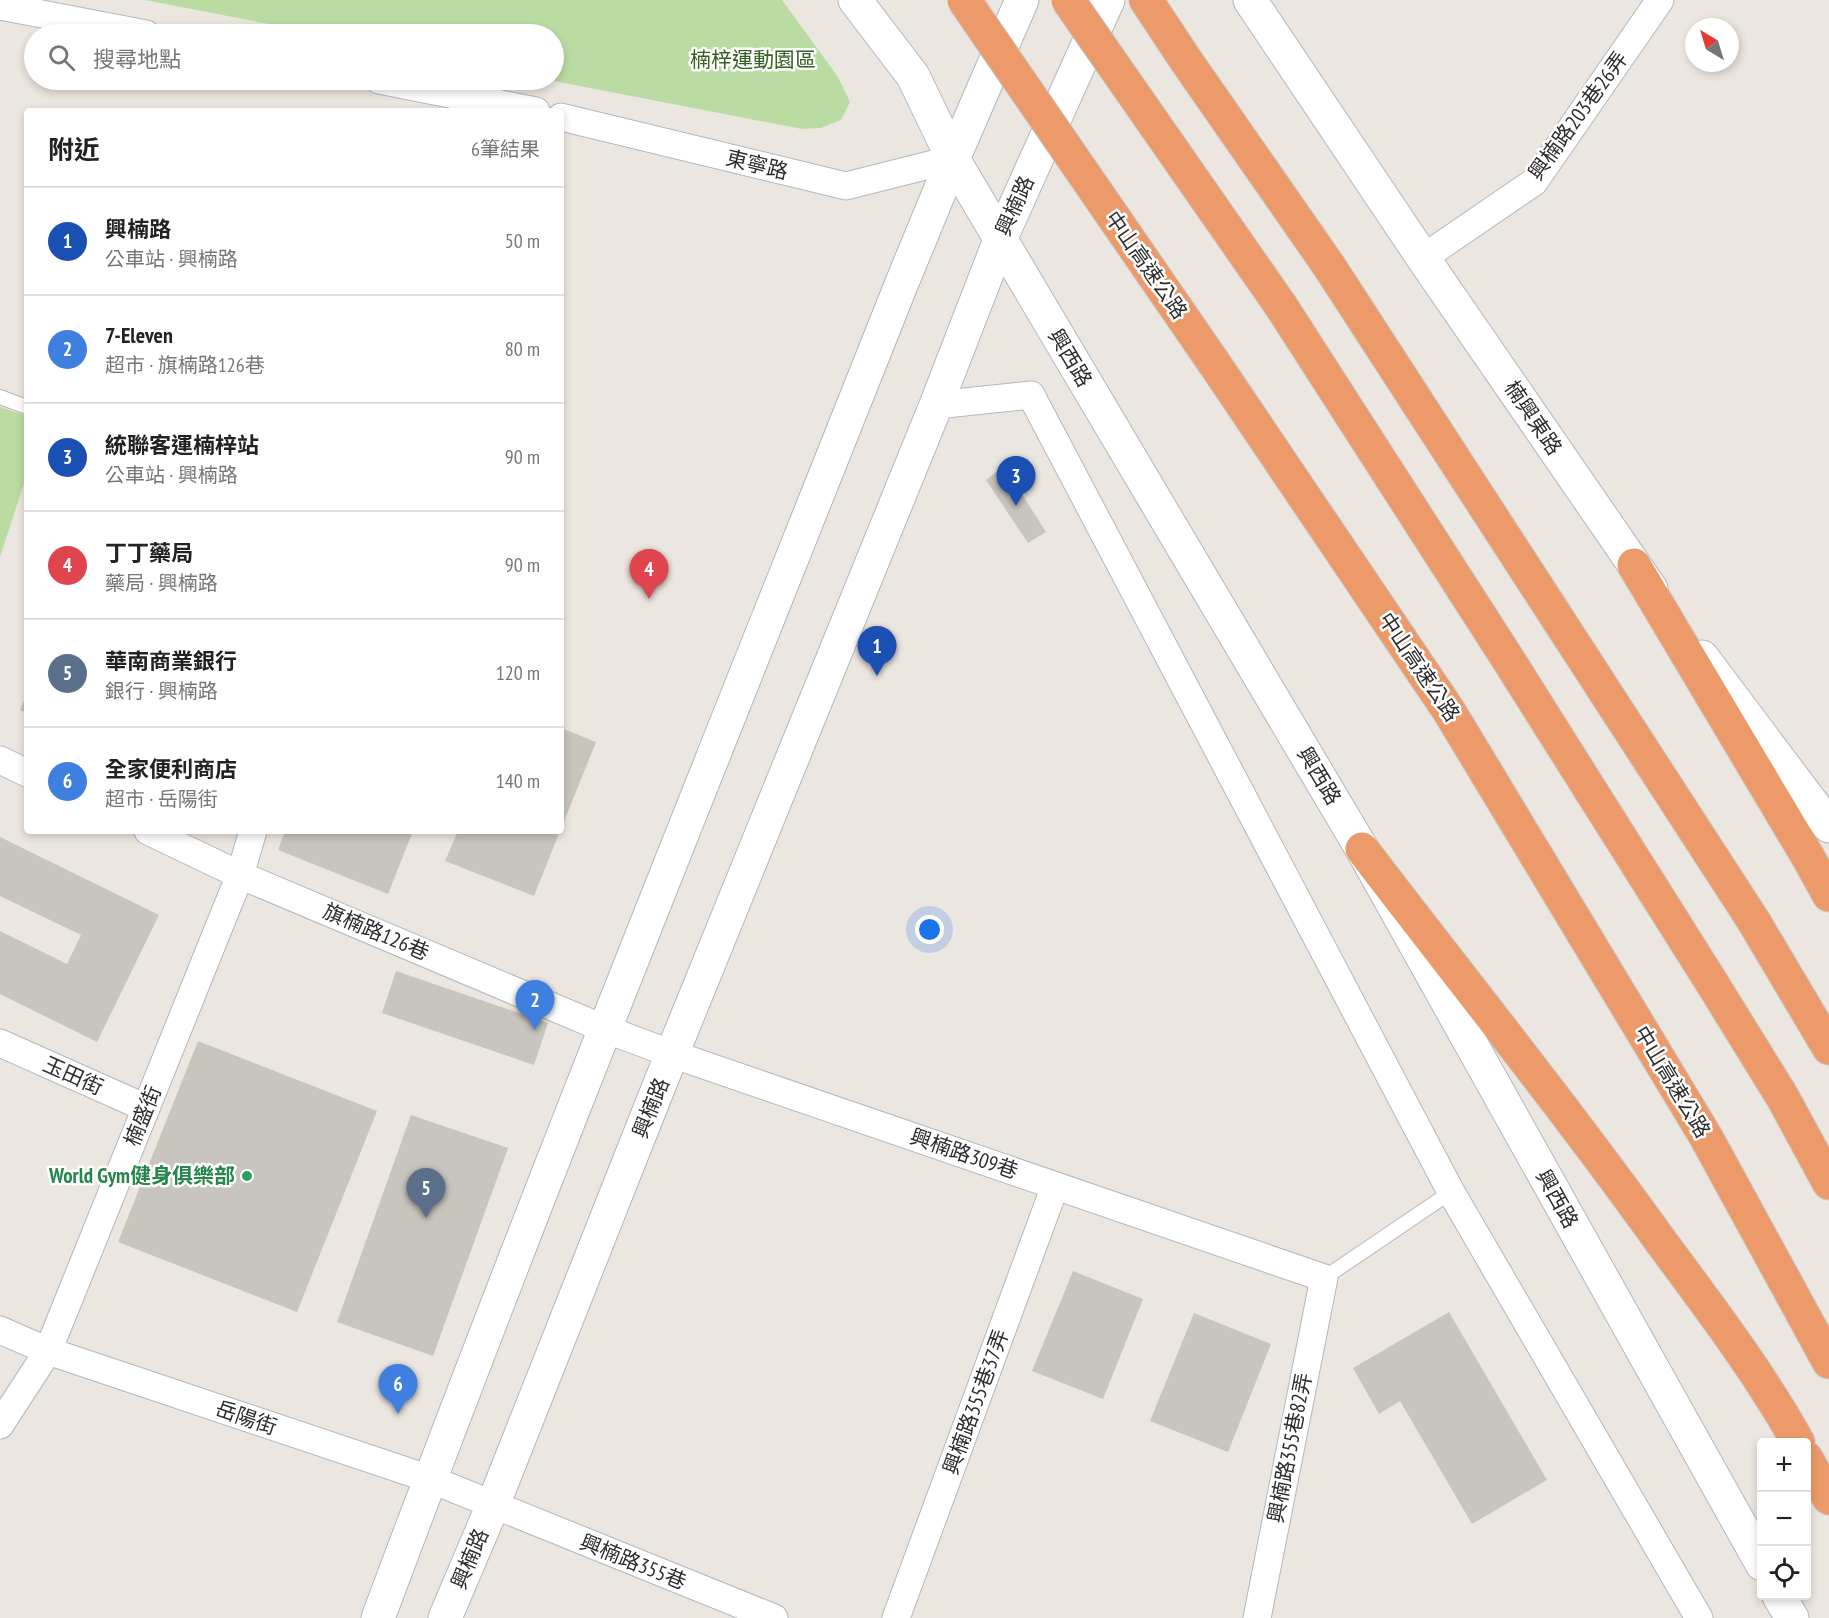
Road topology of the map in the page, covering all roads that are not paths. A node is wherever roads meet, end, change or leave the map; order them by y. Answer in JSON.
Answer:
{"nodes":[{"id":1,"x":855,"y":0,"type":"edge"},
{"id":2,"x":964,"y":0,"type":"edge"},
{"id":3,"x":1022,"y":0,"type":"edge"},
{"id":4,"x":1068,"y":0,"type":"edge"},
{"id":5,"x":1108,"y":0,"type":"edge"},
{"id":6,"x":1146,"y":0,"type":"edge"},
{"id":7,"x":1250,"y":0,"type":"edge"},
{"id":8,"x":1660,"y":0,"type":"edge"},
{"id":9,"x":0,"y":6,"type":"edge"},
{"id":10,"x":94,"y":24,"type":"edge"},
{"id":11,"x":428,"y":90,"type":"edge"},
{"id":12,"x":514,"y":108,"type":"edge"},
{"id":13,"x":564,"y":118,"type":"edge"},
{"id":14,"x":953,"y":159,"type":"junction"},
{"id":15,"x":1000,"y":240,"type":"junction"},
{"id":16,"x":1424,"y":258,"type":"junction"},
{"id":17,"x":0,"y":397,"type":"edge"},
{"id":18,"x":936,"y":405,"type":"junction"},
{"id":19,"x":24,"y":406,"type":"edge"},
{"id":20,"x":1634,"y":566,"type":"junction"},
{"id":21,"x":0,"y":760,"type":"edge"},
{"id":22,"x":24,"y":772,"type":"edge"},
{"id":23,"x":1829,"y":826,"type":"edge"},
{"id":24,"x":154,"y":834,"type":"edge"},
{"id":25,"x":252,"y":834,"type":"edge"},
{"id":26,"x":1362,"y":849,"type":"junction"},
{"id":27,"x":240,"y":875,"type":"junction"},
{"id":28,"x":1829,"y":895,"type":"edge"},
{"id":29,"x":606,"y":1029,"type":"junction"},
{"id":30,"x":0,"y":1043,"type":"edge"},
{"id":31,"x":1829,"y":1048,"type":"edge"},
{"id":32,"x":672,"y":1054,"type":"junction"},
{"id":33,"x":146,"y":1108,"type":"junction"},
{"id":34,"x":1829,"y":1183,"type":"edge"},
{"id":35,"x":1056,"y":1186,"type":"junction"},
{"id":36,"x":1450,"y":1192,"type":"junction"},
{"id":37,"x":1324,"y":1278,"type":"junction"},
{"id":38,"x":0,"y":1330,"type":"edge"},
{"id":39,"x":48,"y":1351,"type":"junction"},
{"id":40,"x":1829,"y":1362,"type":"edge"},
{"id":41,"x":0,"y":1425,"type":"edge"},
{"id":42,"x":1795,"y":1438,"type":"edge"},
{"id":43,"x":1811,"y":1467,"type":"edge"},
{"id":44,"x":430,"y":1479,"type":"junction"},
{"id":45,"x":1829,"y":1498,"type":"edge"},
{"id":46,"x":493,"y":1505,"type":"junction"},
{"id":47,"x":1757,"y":1557,"type":"edge"},
{"id":48,"x":1781,"y":1600,"type":"edge"},
{"id":49,"x":378,"y":1618,"type":"edge"},
{"id":50,"x":445,"y":1618,"type":"edge"},
{"id":51,"x":774,"y":1618,"type":"edge"},
{"id":52,"x":896,"y":1618,"type":"edge"},
{"id":53,"x":1257,"y":1618,"type":"edge"},
{"id":54,"x":1699,"y":1618,"type":"edge"},
{"id":55,"x":1792,"y":1618,"type":"edge"}],
"edges":[{"from":1,"to":14,"type":"street","name":"興西路"},
{"from":2,"to":40,"type":"highway","name":"中山高速公路","bridge":true},
{"from":3,"to":14,"type":"street"},
{"from":4,"to":34,"type":"highway","bridge":true},
{"from":5,"to":15,"type":"street","name":"興楠路"},
{"from":6,"to":31,"type":"highway"},
{"from":7,"to":16,"type":"street","name":"楠興東路"},
{"from":8,"to":16,"type":"street","name":"興楠路203巷26弄"},
{"from":9,"to":10,"type":"street"},
{"from":11,"to":12,"type":"street"},
{"from":13,"to":14,"type":"street","name":"東寧路"},
{"from":14,"to":15,"type":"street","name":"興西路"},
{"from":14,"to":29,"type":"street"},
{"from":15,"to":18,"type":"street","name":"興楠路"},
{"from":15,"to":26,"type":"street","name":"興西路"},
{"from":16,"to":20,"type":"street","name":"楠興東路"},
{"from":17,"to":19,"type":"lane"},
{"from":18,"to":32,"type":"street","name":"興楠路"},
{"from":18,"to":36,"type":"street"},
{"from":20,"to":23,"type":"street","name":"楠興東路"},
{"from":20,"to":28,"type":"highway"},
{"from":21,"to":22,"type":"street"},
{"from":24,"to":27,"type":"street","name":"旗楠路126巷"},
{"from":25,"to":27,"type":"street","name":"楠盛街"},
{"from":26,"to":42,"type":"highway"},
{"from":26,"to":47,"type":"street","name":"興西路"},
{"from":27,"to":29,"type":"street","name":"旗楠路126巷"},
{"from":27,"to":33,"type":"street","name":"楠盛街"},
{"from":29,"to":32,"type":"street","name":"興楠路309巷"},
{"from":29,"to":44,"type":"street"},
{"from":30,"to":33,"type":"street","name":"玉田街"},
{"from":32,"to":35,"type":"street","name":"興楠路309巷"},
{"from":32,"to":46,"type":"street","name":"興楠路"},
{"from":33,"to":39,"type":"street","name":"楠盛街"},
{"from":35,"to":37,"type":"street","name":"興楠路309巷"},
{"from":35,"to":52,"type":"street","name":"興楠路355巷37弄"},
{"from":36,"to":37,"type":"lane"},
{"from":36,"to":54,"type":"street"},
{"from":37,"to":53,"type":"street","name":"興楠路355巷82弄"},
{"from":38,"to":39,"type":"street","name":"岳陽街"},
{"from":39,"to":41,"type":"street","name":"楠盛街"},
{"from":39,"to":44,"type":"street","name":"岳陽街"},
{"from":43,"to":45,"type":"highway"},
{"from":44,"to":46,"type":"street","name":"岳陽街"},
{"from":44,"to":49,"type":"street"},
{"from":46,"to":50,"type":"street","name":"興楠路"},
{"from":46,"to":51,"type":"street","name":"興楠路355巷"},
{"from":48,"to":55,"type":"street"}]}
